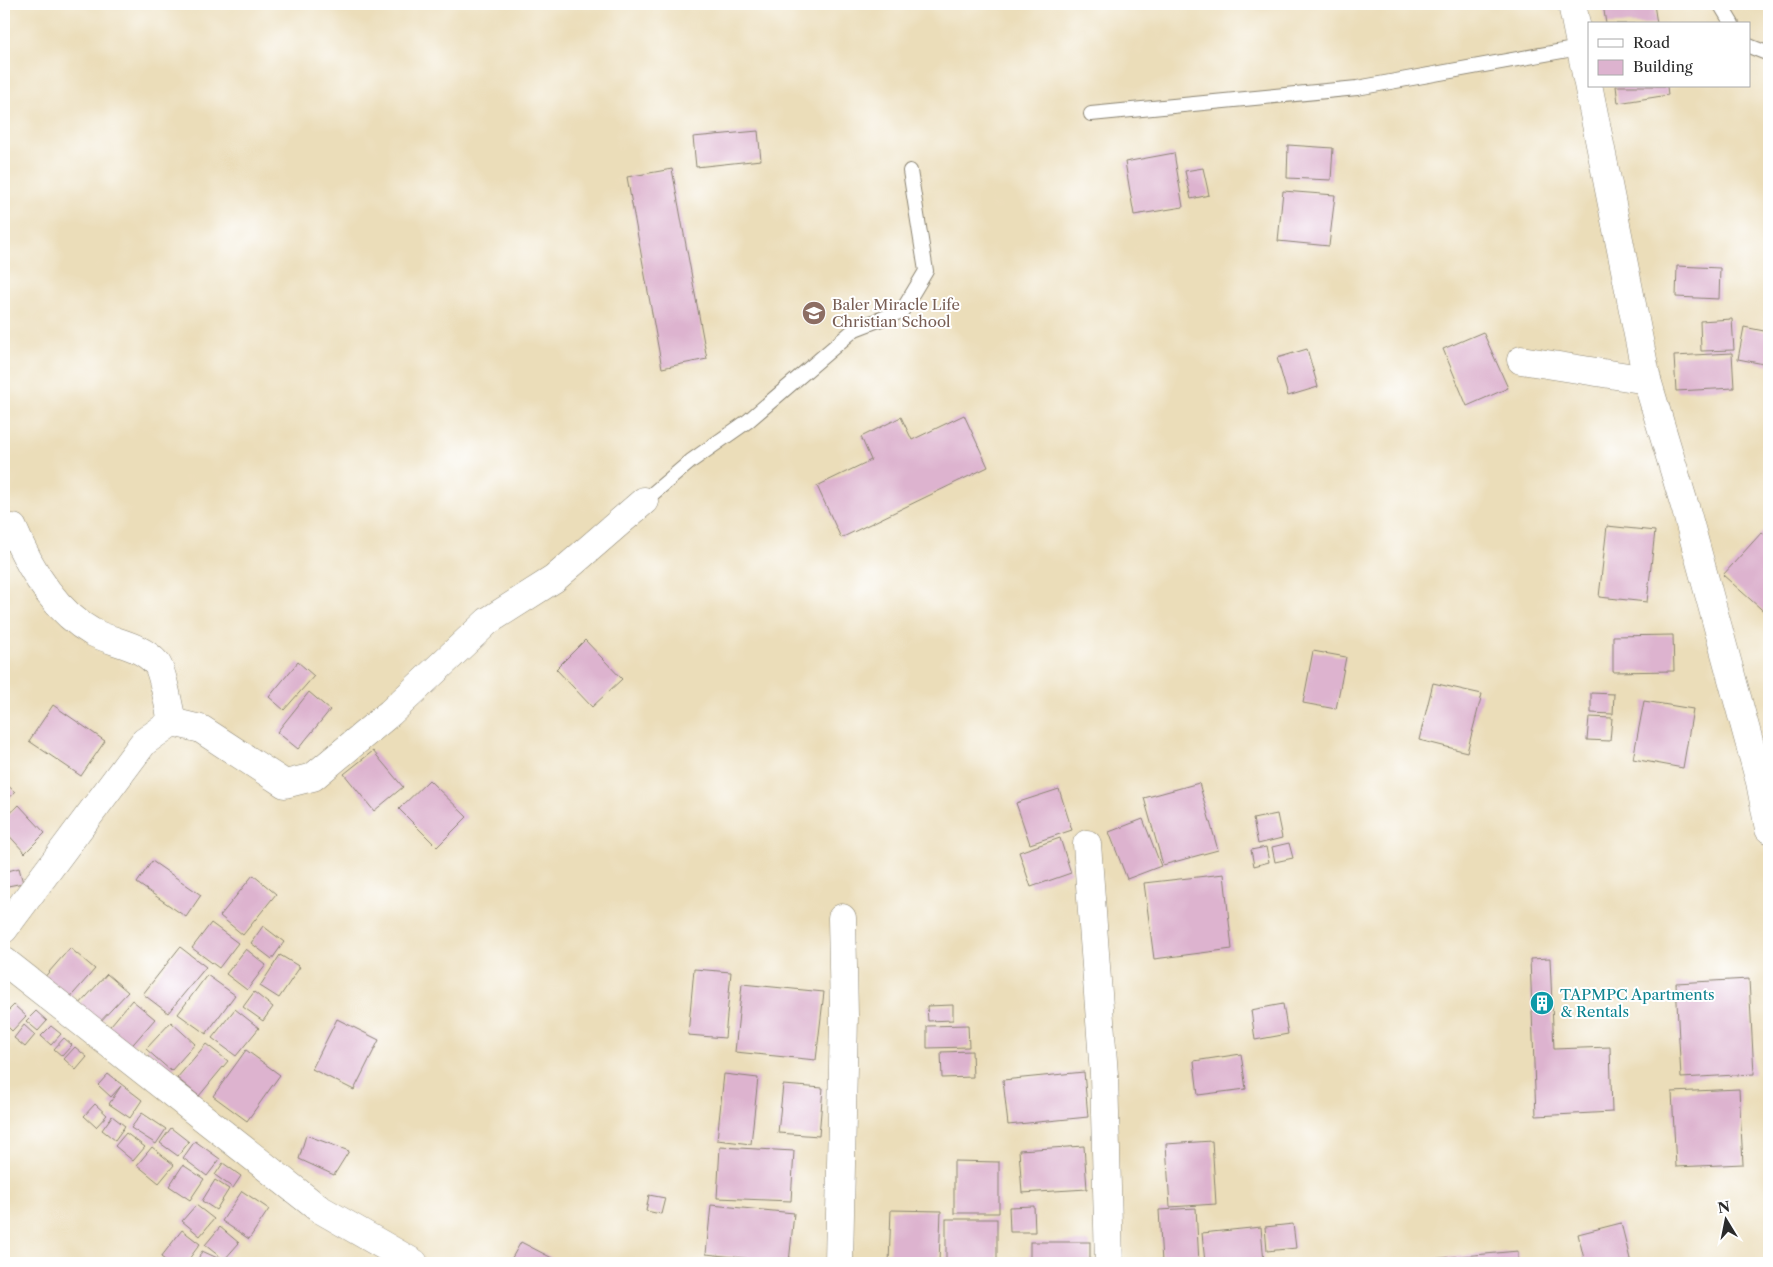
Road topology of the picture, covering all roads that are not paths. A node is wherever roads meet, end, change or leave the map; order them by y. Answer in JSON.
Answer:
{"nodes":[{"id":1,"x":1572,"y":4,"type":"edge"},
{"id":2,"x":1720,"y":4,"type":"edge"},
{"id":3,"x":1731,"y":22,"type":"edge"},
{"id":4,"x":1750,"y":46,"type":"edge"},
{"id":5,"x":1580,"y":48,"type":"junction"},
{"id":6,"x":1769,"y":54,"type":"edge"},
{"id":7,"x":1588,"y":88,"type":"edge"},
{"id":8,"x":1588,"y":88,"type":"edge"},
{"id":9,"x":1091,"y":114,"type":"dead end"},
{"id":10,"x":910,"y":171,"type":"dead end"},
{"id":11,"x":1521,"y":360,"type":"dead end"},
{"id":12,"x":1647,"y":380,"type":"junction"},
{"id":13,"x":644,"y":501,"type":"joint"},
{"id":14,"x":13,"y":528,"type":"dead end"},
{"id":15,"x":172,"y":722,"type":"junction"},
{"id":16,"x":1769,"y":829,"type":"edge"},
{"id":17,"x":1087,"y":844,"type":"dead end"},
{"id":18,"x":842,"y":918,"type":"dead end"},
{"id":19,"x":4,"y":929,"type":"edge"},
{"id":20,"x":4,"y":962,"type":"edge"},
{"id":21,"x":414,"y":1263,"type":"edge"},
{"id":22,"x":839,"y":1263,"type":"edge"},
{"id":23,"x":1109,"y":1263,"type":"edge"}],
"edges":[{"from":1,"to":5,"type":"street"},
{"from":2,"to":3,"type":"lane"},
{"from":4,"to":6,"type":"lane"},
{"from":5,"to":8,"type":"street"},
{"from":5,"to":9,"type":"lane"},
{"from":7,"to":12,"type":"street"},
{"from":10,"to":13,"type":"lane"},
{"from":11,"to":12,"type":"street"},
{"from":12,"to":16,"type":"street"},
{"from":13,"to":15,"type":"street"},
{"from":14,"to":15,"type":"street"},
{"from":15,"to":19,"type":"street"},
{"from":17,"to":23,"type":"street"},
{"from":18,"to":22,"type":"street"},
{"from":20,"to":21,"type":"street"}]}
